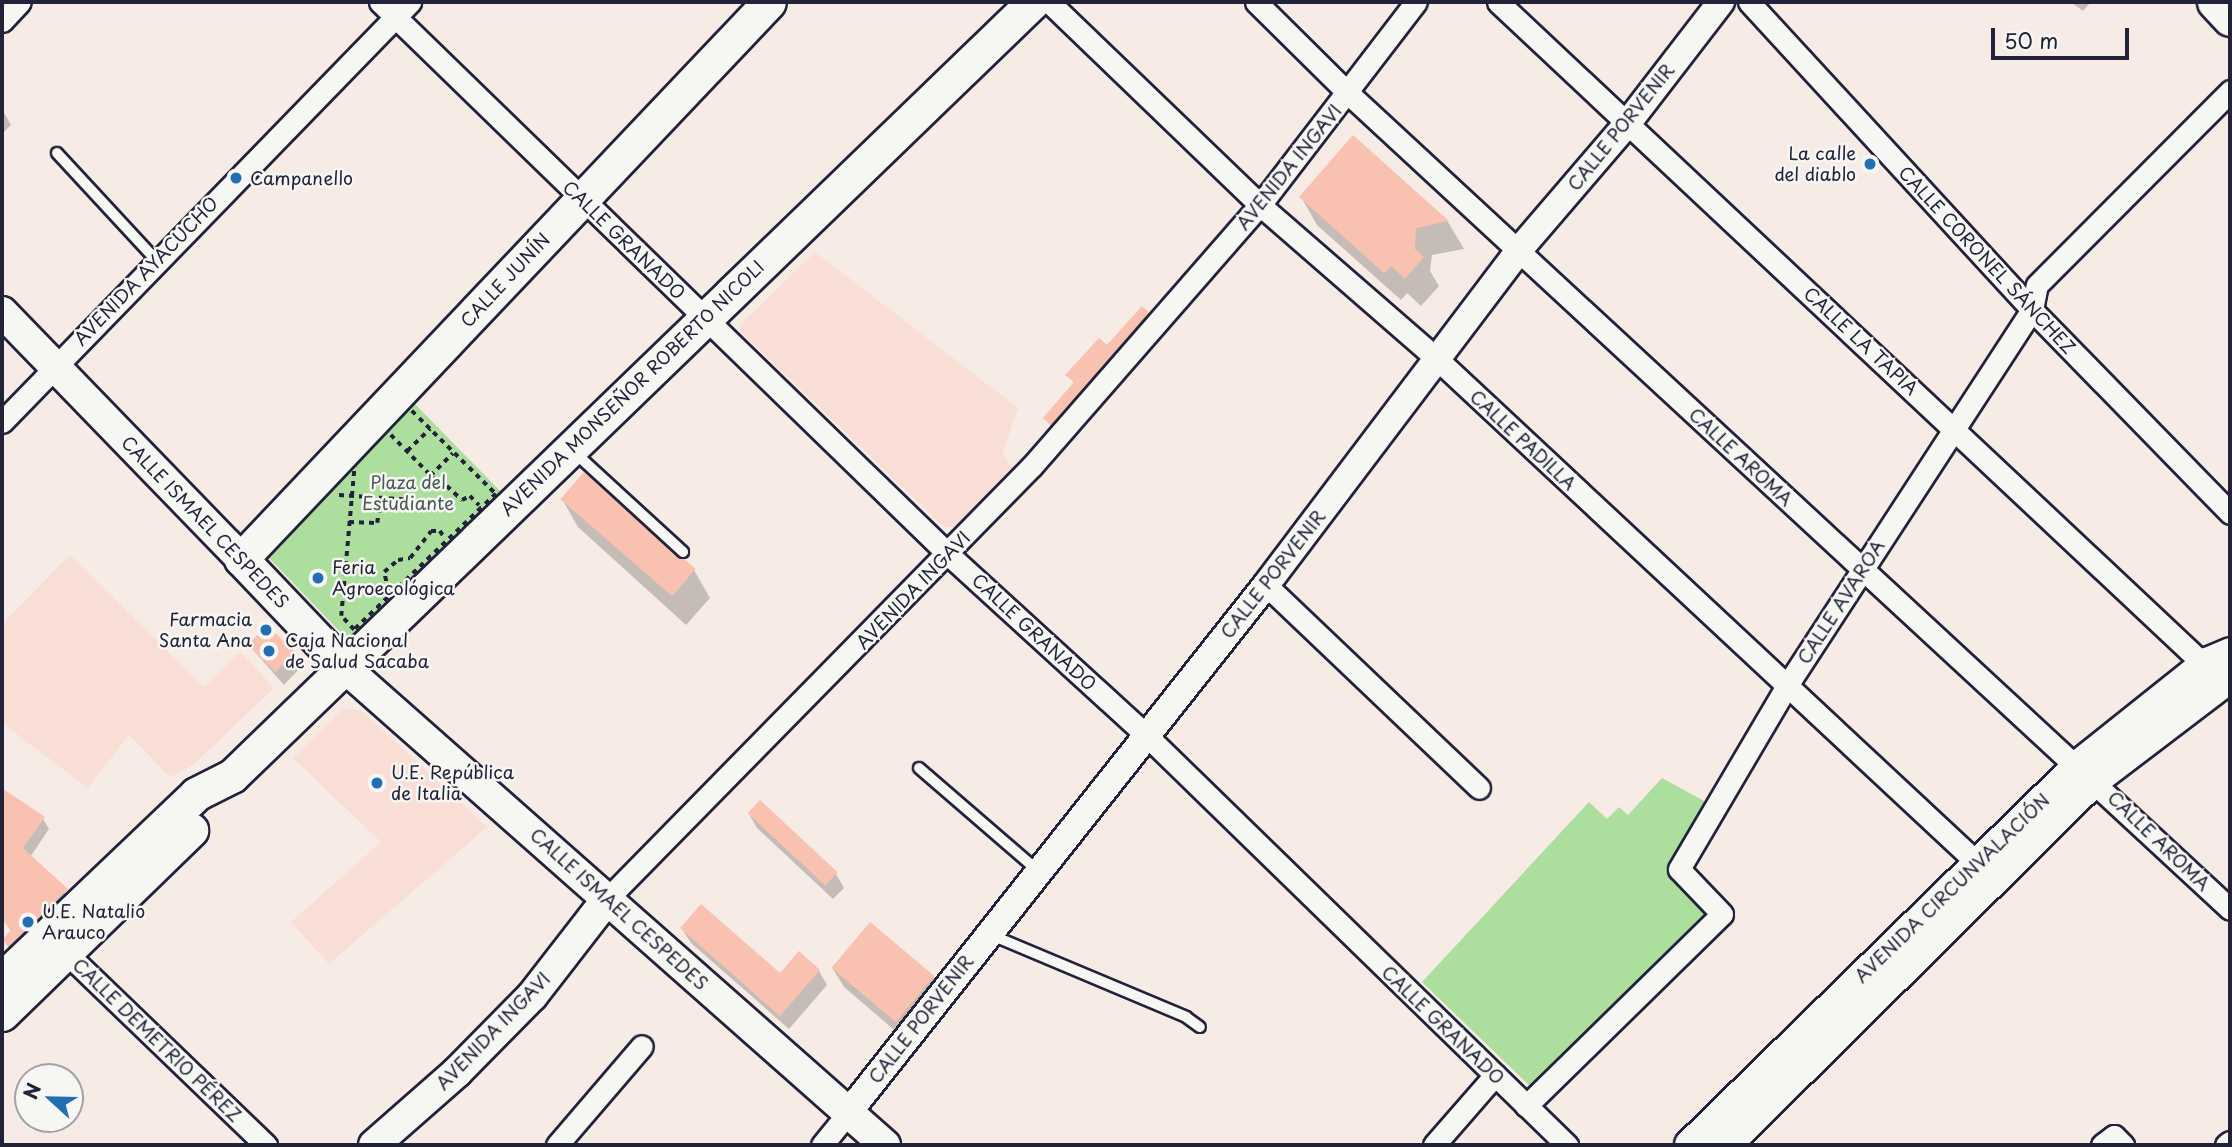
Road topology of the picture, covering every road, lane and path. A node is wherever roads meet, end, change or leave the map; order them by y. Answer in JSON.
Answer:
{"nodes":[{"id":1,"x":20,"y":2,"type":"edge"},
{"id":2,"x":769,"y":2,"type":"edge"},
{"id":3,"x":1033,"y":2,"type":"edge"},
{"id":4,"x":1049,"y":2,"type":"edge"},
{"id":5,"x":1256,"y":2,"type":"edge"},
{"id":6,"x":1416,"y":2,"type":"edge"},
{"id":7,"x":1498,"y":2,"type":"edge"},
{"id":8,"x":1721,"y":2,"type":"edge"},
{"id":9,"x":1749,"y":2,"type":"edge"},
{"id":10,"x":2214,"y":2,"type":"edge"},
{"id":11,"x":395,"y":7,"type":"edge"},
{"id":12,"x":2230,"y":19,"type":"edge"},
{"id":13,"x":2,"y":22,"type":"edge"},
{"id":14,"x":2230,"y":91,"type":"edge"},
{"id":15,"x":1349,"y":94,"type":"junction"},
{"id":16,"x":1627,"y":124,"type":"junction"},
{"id":17,"x":57,"y":153,"type":"dead end"},
{"id":18,"x":581,"y":199,"type":"junction"},
{"id":19,"x":1260,"y":205,"type":"junction"},
{"id":20,"x":1519,"y":250,"type":"junction"},
{"id":21,"x":157,"y":261,"type":"junction"},
{"id":22,"x":2032,"y":310,"type":"junction"},
{"id":23,"x":2,"y":312,"type":"edge"},
{"id":24,"x":705,"y":317,"type":"junction"},
{"id":25,"x":1436,"y":358,"type":"junction"},
{"id":26,"x":53,"y":367,"type":"junction"},
{"id":27,"x":405,"y":404,"type":"dead end"},
{"id":28,"x":2,"y":422,"type":"edge"},
{"id":29,"x":382,"y":426,"type":"dead end"},
{"id":30,"x":1955,"y":427,"type":"junction"},
{"id":31,"x":430,"y":429,"type":"junction"},
{"id":32,"x":569,"y":448,"type":"junction"},
{"id":33,"x":407,"y":451,"type":"junction"},
{"id":34,"x":453,"y":453,"type":"junction"},
{"id":35,"x":355,"y":458,"type":"dead end"},
{"id":36,"x":430,"y":475,"type":"junction"},
{"id":37,"x":423,"y":483,"type":"dead end"},
{"id":38,"x":352,"y":494,"type":"junction"},
{"id":39,"x":380,"y":497,"type":"junction"},
{"id":40,"x":429,"y":501,"type":"dead end"},
{"id":41,"x":2230,"y":513,"type":"edge"},
{"id":42,"x":349,"y":522,"type":"junction"},
{"id":43,"x":447,"y":542,"type":"dead end"},
{"id":44,"x":683,"y":552,"type":"dead end"},
{"id":45,"x":949,"y":555,"type":"junction"},
{"id":46,"x":241,"y":559,"type":"junction"},
{"id":47,"x":1861,"y":570,"type":"junction"},
{"id":48,"x":1266,"y":585,"type":"junction"},
{"id":49,"x":391,"y":595,"type":"dead end"},
{"id":50,"x":341,"y":616,"type":"dead end"},
{"id":51,"x":344,"y":667,"type":"junction"},
{"id":52,"x":2222,"y":669,"type":"edge"},
{"id":53,"x":1786,"y":687,"type":"junction"},
{"id":54,"x":1146,"y":735,"type":"junction"},
{"id":55,"x":919,"y":768,"type":"dead end"},
{"id":56,"x":2087,"y":773,"type":"junction"},
{"id":57,"x":1479,"y":788,"type":"dead end"},
{"id":58,"x":1037,"y":870,"type":"junction"},
{"id":59,"x":1986,"y":871,"type":"junction"},
{"id":60,"x":608,"y":898,"type":"junction"},
{"id":61,"x":2230,"y":909,"type":"edge"},
{"id":62,"x":988,"y":933,"type":"junction"},
{"id":63,"x":57,"y":943,"type":"junction"},
{"id":64,"x":2,"y":979,"type":"edge"},
{"id":65,"x":2,"y":1014,"type":"edge"},
{"id":66,"x":1200,"y":1027,"type":"dead end"},
{"id":67,"x":642,"y":1046,"type":"dead end"},
{"id":68,"x":1494,"y":1075,"type":"junction"},
{"id":69,"x":1526,"y":1106,"type":"junction"},
{"id":70,"x":848,"y":1113,"type":"junction"},
{"id":71,"x":2230,"y":1142,"type":"edge"},
{"id":72,"x":265,"y":1145,"type":"edge"},
{"id":73,"x":374,"y":1145,"type":"edge"},
{"id":74,"x":557,"y":1145,"type":"edge"},
{"id":75,"x":822,"y":1145,"type":"edge"},
{"id":76,"x":885,"y":1145,"type":"edge"},
{"id":77,"x":1434,"y":1145,"type":"edge"},
{"id":78,"x":1567,"y":1145,"type":"edge"},
{"id":79,"x":1690,"y":1145,"type":"edge"},
{"id":80,"x":1726,"y":1145,"type":"edge"},
{"id":81,"x":2102,"y":1145,"type":"edge"},
{"id":82,"x":2123,"y":1145,"type":"edge"},
{"id":83,"x":2226,"y":1145,"type":"edge"}],
"edges":[{"from":1,"to":13,"type":"street"},
{"from":2,"to":18,"type":"main road","name":"CALLE JUNÍN"},
{"from":3,"to":24,"type":"main road","name":"AVENIDA MONSEÑOR ROBERTO NICOLI"},
{"from":4,"to":19,"type":"street","name":"CALLE PADILLA"},
{"from":5,"to":15,"type":"street","name":"CALLE AROMA"},
{"from":6,"to":15,"type":"street","name":"AVENIDA INGAVI"},
{"from":7,"to":16,"type":"street","name":"CALLE LA TAPIA"},
{"from":8,"to":16,"type":"street","name":"CALLE PORVENIR"},
{"from":9,"to":22,"type":"street","name":"CALLE CORONEL SÁNCHEZ"},
{"from":10,"to":12,"type":"main road"},
{"from":11,"to":18,"type":"street","name":"CALLE GRANADO"},
{"from":11,"to":21,"type":"street","name":"AVENIDA AYACUCHO"},
{"from":14,"to":22,"type":"street","name":"CALLE AVAROA"},
{"from":15,"to":19,"type":"street","name":"AVENIDA INGAVI"},
{"from":15,"to":20,"type":"street","name":"CALLE AROMA"},
{"from":16,"to":20,"type":"street","name":"CALLE PORVENIR"},
{"from":16,"to":30,"type":"street","name":"CALLE LA TAPIA"},
{"from":17,"to":21,"type":"lane"},
{"from":18,"to":24,"type":"street","name":"CALLE GRANADO"},
{"from":18,"to":46,"type":"main road","name":"CALLE JUNÍN"},
{"from":19,"to":25,"type":"street","name":"CALLE PADILLA"},
{"from":19,"to":45,"type":"street","name":"AVENIDA INGAVI"},
{"from":20,"to":25,"type":"street","name":"CALLE PORVENIR"},
{"from":20,"to":47,"type":"street","name":"CALLE AROMA"},
{"from":21,"to":26,"type":"street","name":"AVENIDA AYACUCHO"},
{"from":22,"to":30,"type":"street","name":"CALLE AVAROA"},
{"from":22,"to":41,"type":"street","name":"CALLE CORONEL SÁNCHEZ"},
{"from":23,"to":26,"type":"main road","name":"CALLE ISMAEL CESPEDES"},
{"from":24,"to":32,"type":"main road","name":"AVENIDA MONSEÑOR ROBERTO NICOLI"},
{"from":24,"to":45,"type":"street","name":"CALLE GRANADO"},
{"from":25,"to":48,"type":"street","name":"CALLE PORVENIR"},
{"from":25,"to":53,"type":"street","name":"CALLE PADILLA"},
{"from":26,"to":28,"type":"street","name":"AVENIDA AYACUCHO"},
{"from":26,"to":46,"type":"main road","name":"CALLE ISMAEL CESPEDES"},
{"from":27,"to":31,"type":"path"},
{"from":29,"to":33,"type":"path"},
{"from":30,"to":47,"type":"street","name":"CALLE AVAROA"},
{"from":30,"to":52,"type":"street","name":"CALLE LA TAPIA"},
{"from":31,"to":33,"type":"path"},
{"from":31,"to":34,"type":"path"},
{"from":32,"to":44,"type":"lane"},
{"from":32,"to":51,"type":"main road","name":"AVENIDA MONSEÑOR ROBERTO NICOLI"},
{"from":33,"to":36,"type":"path"},
{"from":34,"to":36,"type":"path"},
{"from":34,"to":36,"type":"path"},
{"from":35,"to":38,"type":"path"},
{"from":36,"to":37,"type":"path"},
{"from":38,"to":39,"type":"path"},
{"from":38,"to":42,"type":"path"},
{"from":39,"to":40,"type":"path"},
{"from":39,"to":42,"type":"path"},
{"from":42,"to":50,"type":"path"},
{"from":43,"to":49,"type":"path"},
{"from":45,"to":54,"type":"street","name":"CALLE GRANADO"},
{"from":45,"to":60,"type":"street","name":"AVENIDA INGAVI"},
{"from":46,"to":51,"type":"main road","name":"CALLE ISMAEL CESPEDES"},
{"from":47,"to":53,"type":"street","name":"CALLE AVAROA"},
{"from":47,"to":56,"type":"street","name":"CALLE AROMA"},
{"from":48,"to":54,"type":"street","name":"CALLE PORVENIR"},
{"from":48,"to":57,"type":"street"},
{"from":51,"to":60,"type":"main road","name":"CALLE ISMAEL CESPEDES"},
{"from":51,"to":63,"type":"main road","name":"AVENIDA MONSEÑOR ROBERTO NICOLI"},
{"from":52,"to":56,"type":"main road","name":"AVENIDA CIRCUNVALACIÓN"},
{"from":53,"to":59,"type":"street","name":"CALLE PADILLA"},
{"from":53,"to":69,"type":"street","name":"CALLE AVAROA"},
{"from":54,"to":58,"type":"street","name":"CALLE PORVENIR"},
{"from":54,"to":68,"type":"street","name":"CALLE GRANADO"},
{"from":55,"to":58,"type":"lane"},
{"from":56,"to":59,"type":"main road","name":"AVENIDA CIRCUNVALACIÓN"},
{"from":56,"to":61,"type":"street","name":"CALLE AROMA"},
{"from":58,"to":62,"type":"street","name":"CALLE PORVENIR"},
{"from":59,"to":79,"type":"main road","name":"AVENIDA CIRCUNVALACIÓN"},
{"from":59,"to":80,"type":"main road","name":"AVENIDA CIRCUNVALACIÓN"},
{"from":60,"to":70,"type":"main road","name":"CALLE ISMAEL CESPEDES"},
{"from":60,"to":73,"type":"main road","name":"AVENIDA INGAVI"},
{"from":62,"to":66,"type":"lane"},
{"from":62,"to":70,"type":"street","name":"CALLE PORVENIR"},
{"from":63,"to":64,"type":"main road","name":"AVENIDA MONSEÑOR ROBERTO NICOLI"},
{"from":63,"to":65,"type":"main road","name":"AVENIDA MONSEÑOR ROBERTO NICOLI"},
{"from":63,"to":72,"type":"street","name":"CALLE DEMETRIO PÉREZ"},
{"from":67,"to":74,"type":"street"},
{"from":68,"to":69,"type":"street","name":"CALLE GRANADO"},
{"from":68,"to":77,"type":"street"},
{"from":69,"to":78,"type":"street","name":"CALLE GRANADO"},
{"from":70,"to":75,"type":"street","name":"CALLE PORVENIR"},
{"from":70,"to":76,"type":"main road","name":"CALLE ISMAEL CESPEDES"},
{"from":71,"to":83,"type":"street"},
{"from":81,"to":82,"type":"street"}]}
